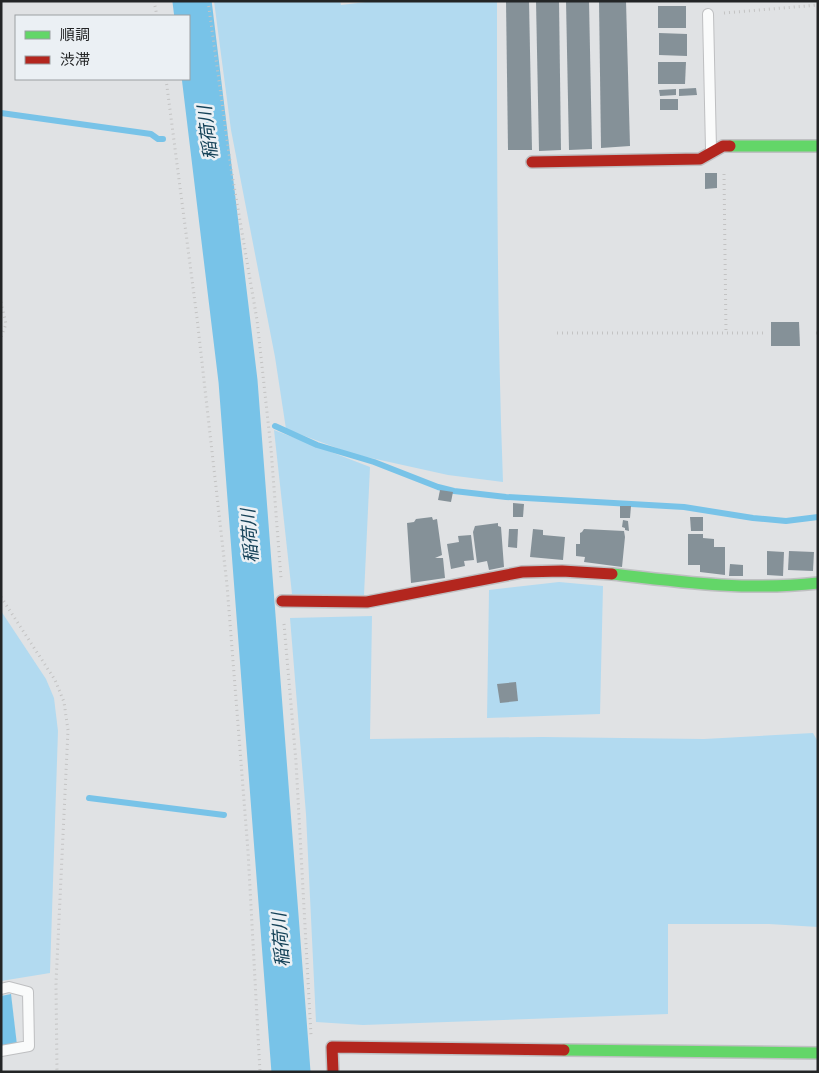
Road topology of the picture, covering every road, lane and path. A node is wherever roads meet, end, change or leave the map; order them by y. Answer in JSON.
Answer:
{"nodes":[{"id":1,"x":154,"y":1,"type":"edge"},
{"id":2,"x":208,"y":1,"type":"edge"},
{"id":3,"x":818,"y":5,"type":"edge"},
{"id":4,"x":708,"y":14,"type":"joint"},
{"id":5,"x":157,"y":15,"type":"edge"},
{"id":6,"x":166,"y":80,"type":"edge"},
{"id":7,"x":723,"y":146,"type":"junction"},
{"id":8,"x":818,"y":146,"type":"edge"},
{"id":9,"x":711,"y":152,"type":"junction"},
{"id":10,"x":532,"y":162,"type":"dead end"},
{"id":11,"x":1,"y":302,"type":"edge"},
{"id":12,"x":557,"y":333,"type":"dead end"},
{"id":13,"x":726,"y":333,"type":"junction"},
{"id":14,"x":763,"y":333,"type":"dead end"},
{"id":15,"x":1,"y":337,"type":"edge"},
{"id":16,"x":818,"y":583,"type":"edge"},
{"id":17,"x":1,"y":597,"type":"edge"},
{"id":18,"x":282,"y":601,"type":"junction"},
{"id":19,"x":1,"y":989,"type":"edge"},
{"id":20,"x":311,"y":1041,"type":"dead end"},
{"id":21,"x":1,"y":1051,"type":"edge"},
{"id":22,"x":818,"y":1053,"type":"edge"},
{"id":23,"x":57,"y":1072,"type":"edge"},
{"id":24,"x":260,"y":1072,"type":"edge"},
{"id":25,"x":333,"y":1072,"type":"edge"}],
"edges":[{"from":1,"to":5,"type":"path"},
{"from":2,"to":18,"type":"path"},
{"from":3,"to":4,"type":"path"},
{"from":4,"to":9,"type":"lane"},
{"from":6,"to":24,"type":"path"},
{"from":7,"to":8,"type":"street"},
{"from":7,"to":9,"type":"street"},
{"from":7,"to":13,"type":"path"},
{"from":9,"to":10,"type":"street"},
{"from":11,"to":15,"type":"path"},
{"from":12,"to":13,"type":"path"},
{"from":13,"to":14,"type":"path"},
{"from":16,"to":18,"type":"street"},
{"from":17,"to":23,"type":"path"},
{"from":18,"to":20,"type":"path"},
{"from":19,"to":21,"type":"lane"},
{"from":22,"to":25,"type":"street"}]}
